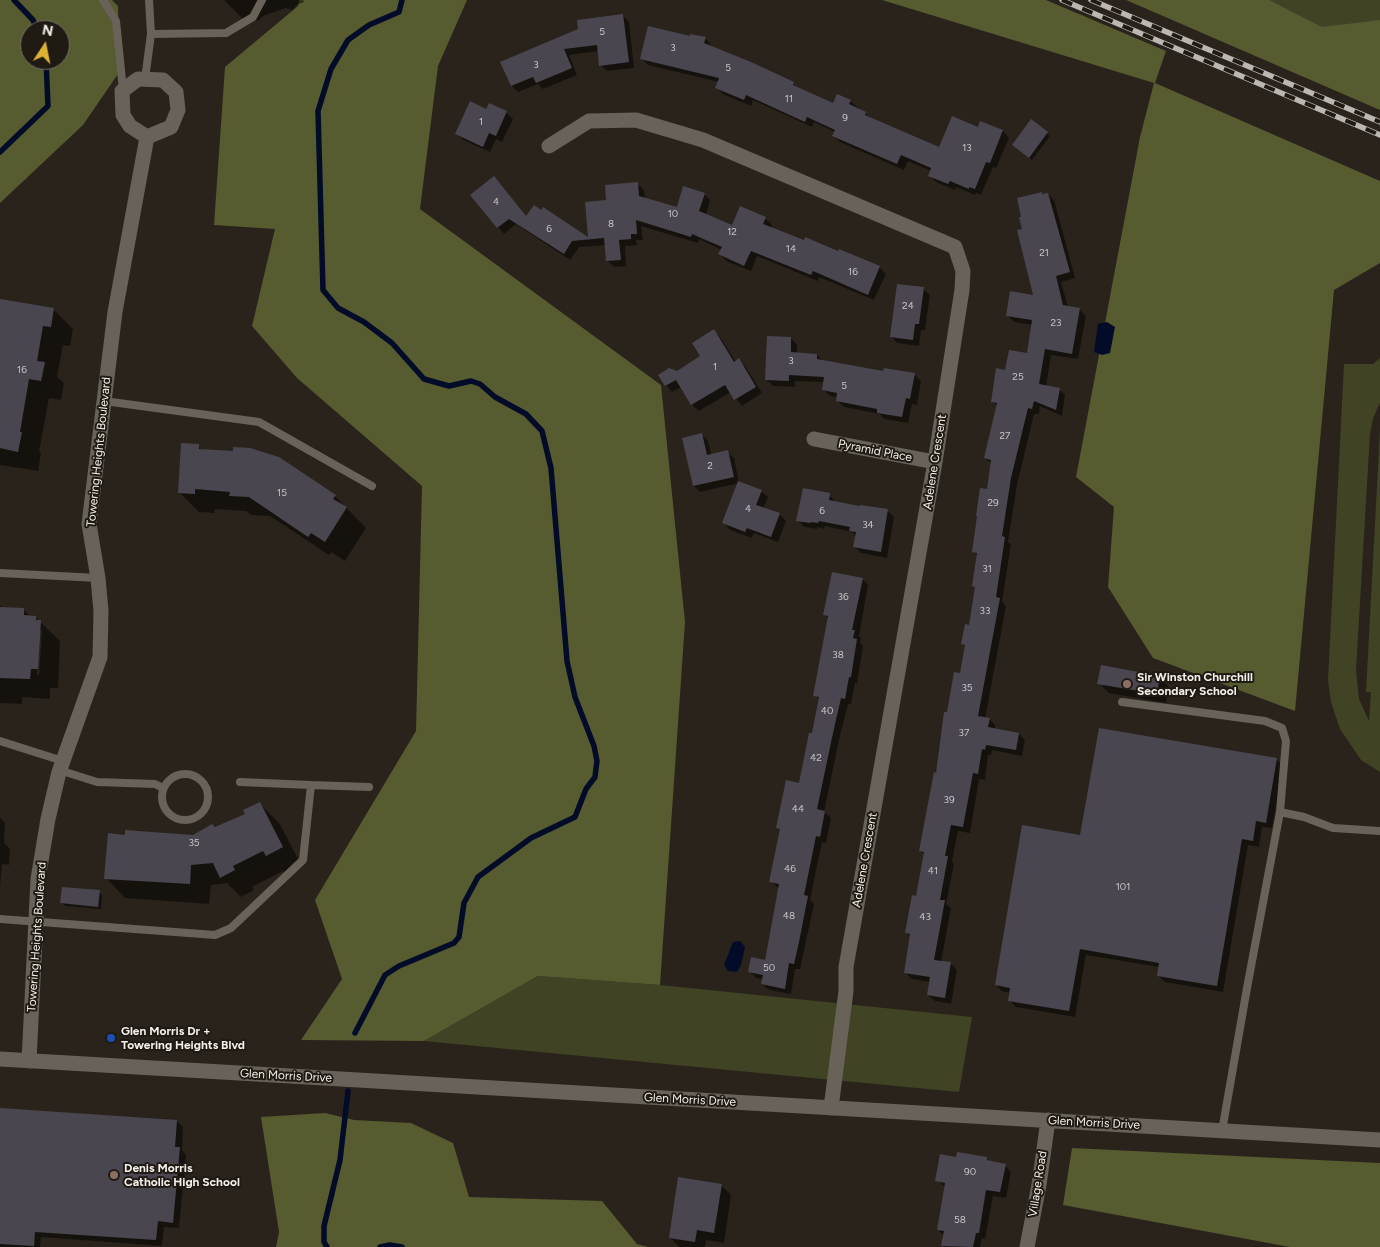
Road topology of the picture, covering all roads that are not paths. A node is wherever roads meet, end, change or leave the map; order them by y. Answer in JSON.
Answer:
{"nodes":[{"id":1,"x":103,"y":0,"type":"edge"},
{"id":2,"x":149,"y":0,"type":"edge"},
{"id":3,"x":262,"y":0,"type":"edge"},
{"id":4,"x":150,"y":34,"type":"junction"},
{"id":5,"x":145,"y":79,"type":"junction"},
{"id":6,"x":123,"y":90,"type":"junction"},
{"id":7,"x":148,"y":137,"type":"junction"},
{"id":8,"x":549,"y":146,"type":"dead end"},
{"id":9,"x":104,"y":401,"type":"junction"},
{"id":10,"x":814,"y":439,"type":"dead end"},
{"id":11,"x":935,"y":462,"type":"junction"},
{"id":12,"x":372,"y":486,"type":"dead end"},
{"id":13,"x":0,"y":573,"type":"edge"},
{"id":14,"x":98,"y":578,"type":"junction"},
{"id":15,"x":1122,"y":702,"type":"dead end"},
{"id":16,"x":0,"y":741,"type":"edge"},
{"id":17,"x":61,"y":766,"type":"junction"},
{"id":18,"x":240,"y":782,"type":"dead end"},
{"id":19,"x":311,"y":785,"type":"junction"},
{"id":20,"x":369,"y":787,"type":"dead end"},
{"id":21,"x":163,"y":788,"type":"junction"},
{"id":22,"x":1280,"y":812,"type":"junction"},
{"id":23,"x":1380,"y":831,"type":"edge"},
{"id":24,"x":0,"y":919,"type":"edge"},
{"id":25,"x":36,"y":921,"type":"junction"},
{"id":26,"x":0,"y":1059,"type":"edge"},
{"id":27,"x":29,"y":1061,"type":"junction"},
{"id":28,"x":831,"y":1108,"type":"junction"},
{"id":29,"x":1048,"y":1120,"type":"junction"},
{"id":30,"x":1222,"y":1130,"type":"junction"},
{"id":31,"x":1380,"y":1140,"type":"edge"},
{"id":32,"x":1027,"y":1247,"type":"edge"}],
"edges":[{"from":1,"to":6,"type":"lane"},
{"from":2,"to":4,"type":"lane"},
{"from":3,"to":4,"type":"lane"},
{"from":4,"to":5,"type":"lane"},
{"from":5,"to":6,"type":"street"},
{"from":5,"to":7,"type":"street"},
{"from":6,"to":7,"type":"street"},
{"from":7,"to":9,"type":"street","name":"Towering Heights Boulevard"},
{"from":8,"to":11,"type":"street","name":"Adelene Crescent"},
{"from":9,"to":12,"type":"lane"},
{"from":9,"to":14,"type":"street","name":"Towering Heights Boulevard"},
{"from":10,"to":11,"type":"street","name":"Pyramid Place"},
{"from":11,"to":28,"type":"street","name":"Adelene Crescent"},
{"from":13,"to":14,"type":"lane"},
{"from":14,"to":17,"type":"street","name":"Towering Heights Boulevard"},
{"from":15,"to":22,"type":"lane"},
{"from":16,"to":17,"type":"lane"},
{"from":17,"to":21,"type":"lane"},
{"from":17,"to":25,"type":"street","name":"Towering Heights Boulevard"},
{"from":18,"to":19,"type":"lane"},
{"from":19,"to":20,"type":"lane"},
{"from":19,"to":25,"type":"lane"},
{"from":21,"to":21,"type":"lane"},
{"from":22,"to":23,"type":"lane"},
{"from":22,"to":30,"type":"lane"},
{"from":24,"to":25,"type":"lane"},
{"from":25,"to":27,"type":"street","name":"Towering Heights Boulevard"},
{"from":26,"to":27,"type":"street","name":"Glen Morris Drive"},
{"from":27,"to":28,"type":"street","name":"Glen Morris Drive"},
{"from":28,"to":29,"type":"street","name":"Glen Morris Drive"},
{"from":29,"to":30,"type":"street","name":"Glen Morris Drive"},
{"from":29,"to":32,"type":"street","name":"Village Road"},
{"from":30,"to":31,"type":"street","name":"Glen Morris Drive"}]}
